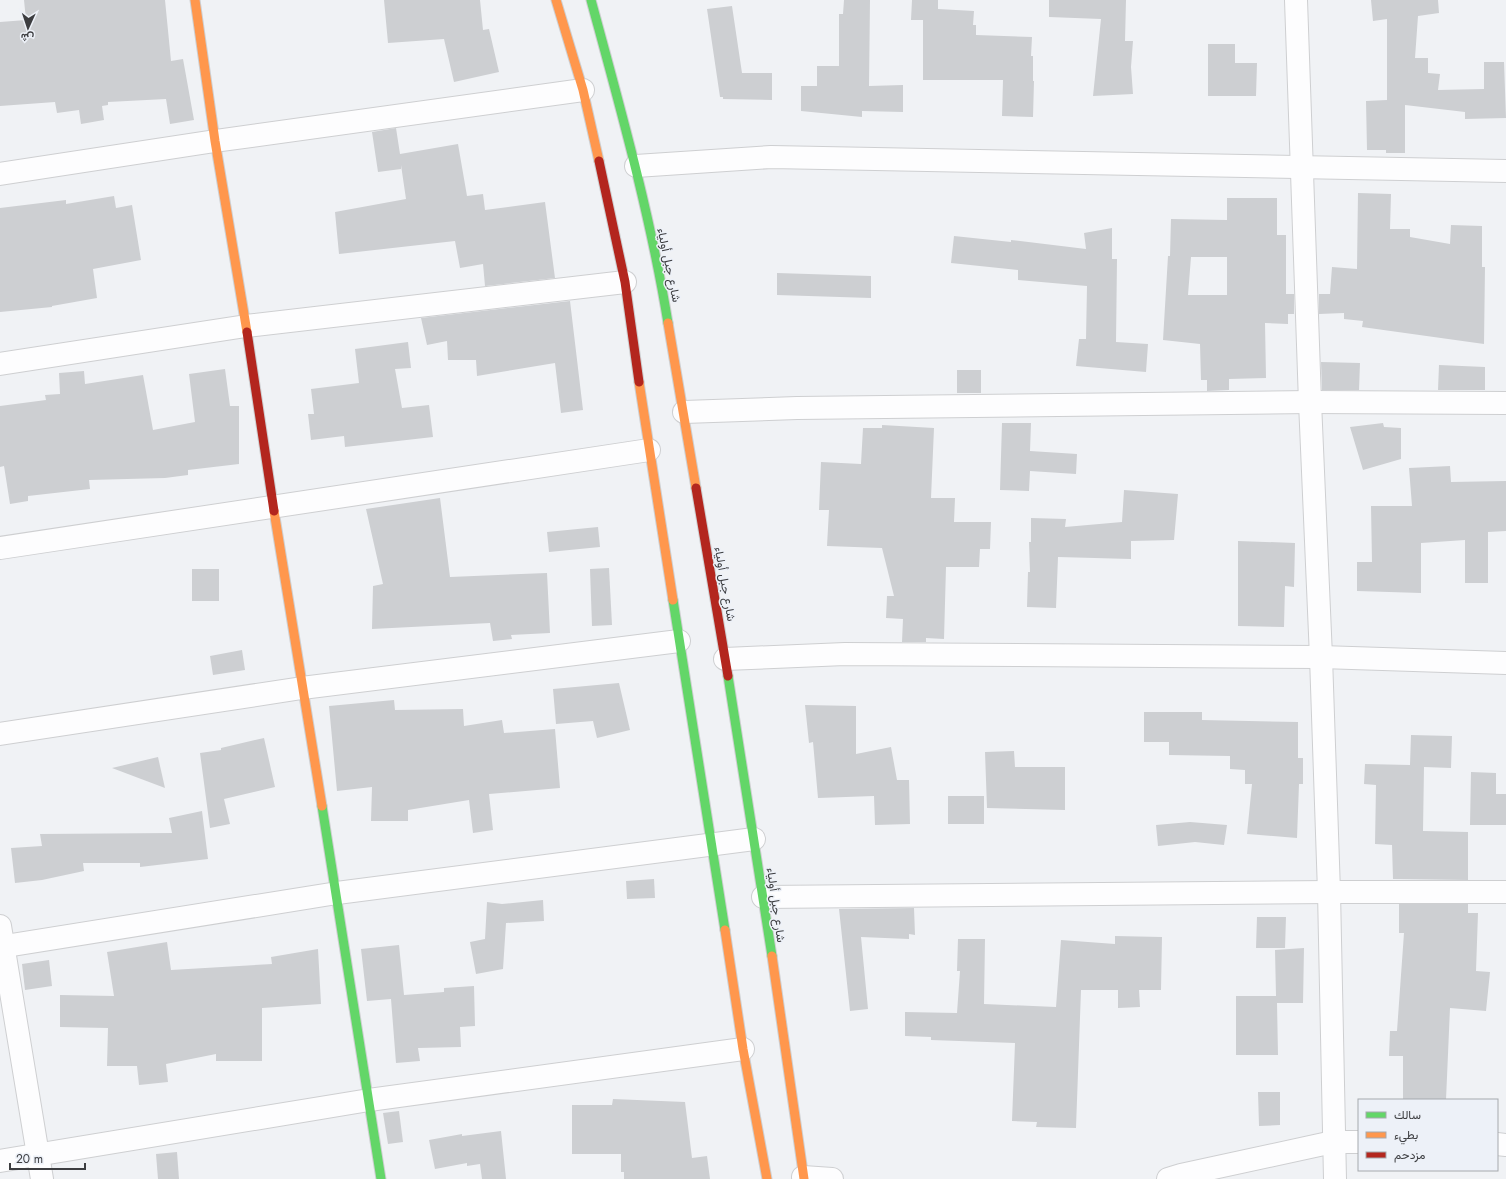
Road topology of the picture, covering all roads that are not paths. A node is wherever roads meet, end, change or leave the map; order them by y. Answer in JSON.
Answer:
{"nodes":[{"id":1,"x":195,"y":0,"type":"edge"},
{"id":2,"x":556,"y":0,"type":"edge"},
{"id":3,"x":591,"y":0,"type":"edge"},
{"id":4,"x":1296,"y":0,"type":"edge"},
{"id":5,"x":583,"y":90,"type":"junction"},
{"id":6,"x":215,"y":141,"type":"junction"},
{"id":7,"x":636,"y":166,"type":"junction"},
{"id":8,"x":1302,"y":166,"type":"junction"},
{"id":9,"x":1506,"y":171,"type":"edge"},
{"id":10,"x":0,"y":174,"type":"edge"},
{"id":11,"x":625,"y":282,"type":"junction"},
{"id":12,"x":246,"y":326,"type":"junction"},
{"id":13,"x":0,"y":364,"type":"edge"},
{"id":14,"x":1310,"y":402,"type":"junction"},
{"id":15,"x":1506,"y":403,"type":"edge"},
{"id":16,"x":684,"y":412,"type":"junction"},
{"id":17,"x":649,"y":450,"type":"junction"},
{"id":18,"x":273,"y":508,"type":"junction"},
{"id":19,"x":0,"y":548,"type":"edge"},
{"id":20,"x":679,"y":641,"type":"junction"},
{"id":21,"x":1321,"y":657,"type":"junction"},
{"id":22,"x":725,"y":659,"type":"junction"},
{"id":23,"x":1506,"y":663,"type":"edge"},
{"id":24,"x":302,"y":688,"type":"junction"},
{"id":25,"x":0,"y":734,"type":"edge"},
{"id":26,"x":754,"y":839,"type":"junction"},
{"id":27,"x":712,"y":845,"type":"junction"},
{"id":28,"x":1330,"y":892,"type":"junction"},
{"id":29,"x":1506,"y":892,"type":"edge"},
{"id":30,"x":337,"y":893,"type":"junction"},
{"id":31,"x":763,"y":897,"type":"junction"},
{"id":32,"x":1,"y":940,"type":"edge"},
{"id":33,"x":743,"y":1048,"type":"junction"},
{"id":34,"x":369,"y":1100,"type":"junction"},
{"id":35,"x":1333,"y":1142,"type":"junction"},
{"id":36,"x":1358,"y":1142,"type":"edge"},
{"id":37,"x":37,"y":1156,"type":"junction"},
{"id":38,"x":0,"y":1161,"type":"edge"},
{"id":39,"x":804,"y":1178,"type":"edge"},
{"id":40,"x":42,"y":1179,"type":"edge"},
{"id":41,"x":381,"y":1179,"type":"edge"},
{"id":42,"x":767,"y":1179,"type":"edge"},
{"id":43,"x":832,"y":1179,"type":"edge"},
{"id":44,"x":1168,"y":1179,"type":"edge"},
{"id":45,"x":1334,"y":1179,"type":"edge"}],
"edges":[{"from":1,"to":6,"type":"main road"},
{"from":2,"to":5,"type":"main road"},
{"from":3,"to":7,"type":"main road","name":"شارع جبل أولياء"},
{"from":4,"to":8,"type":"street"},
{"from":5,"to":6,"type":"street"},
{"from":5,"to":11,"type":"main road"},
{"from":6,"to":10,"type":"street"},
{"from":6,"to":12,"type":"main road"},
{"from":7,"to":8,"type":"street"},
{"from":7,"to":16,"type":"main road","name":"شارع جبل أولياء"},
{"from":8,"to":9,"type":"street"},
{"from":8,"to":14,"type":"street"},
{"from":11,"to":12,"type":"street"},
{"from":11,"to":17,"type":"main road"},
{"from":12,"to":13,"type":"street"},
{"from":12,"to":18,"type":"main road"},
{"from":14,"to":15,"type":"street"},
{"from":14,"to":16,"type":"street"},
{"from":14,"to":21,"type":"street"},
{"from":16,"to":22,"type":"main road","name":"شارع جبل أولياء"},
{"from":17,"to":18,"type":"street"},
{"from":17,"to":20,"type":"main road"},
{"from":18,"to":19,"type":"street"},
{"from":18,"to":24,"type":"main road"},
{"from":20,"to":24,"type":"street"},
{"from":20,"to":27,"type":"main road"},
{"from":21,"to":22,"type":"street"},
{"from":21,"to":23,"type":"street"},
{"from":21,"to":28,"type":"street"},
{"from":22,"to":26,"type":"main road","name":"شارع جبل أولياء"},
{"from":24,"to":25,"type":"street"},
{"from":24,"to":30,"type":"main road"},
{"from":26,"to":27,"type":"street"},
{"from":26,"to":31,"type":"main road","name":"شارع جبل أولياء"},
{"from":27,"to":30,"type":"street"},
{"from":27,"to":33,"type":"main road"},
{"from":28,"to":29,"type":"street"},
{"from":28,"to":31,"type":"street"},
{"from":28,"to":35,"type":"street"},
{"from":30,"to":32,"type":"street"},
{"from":30,"to":34,"type":"main road"},
{"from":31,"to":39,"type":"main road","name":"شارع جبل أولياء"},
{"from":32,"to":37,"type":"street"},
{"from":33,"to":34,"type":"street"},
{"from":33,"to":42,"type":"main road"},
{"from":34,"to":37,"type":"street"},
{"from":34,"to":41,"type":"main road"},
{"from":35,"to":36,"type":"street"},
{"from":35,"to":44,"type":"street"},
{"from":35,"to":45,"type":"street"},
{"from":37,"to":38,"type":"street"},
{"from":37,"to":40,"type":"street"},
{"from":39,"to":43,"type":"street"}]}
